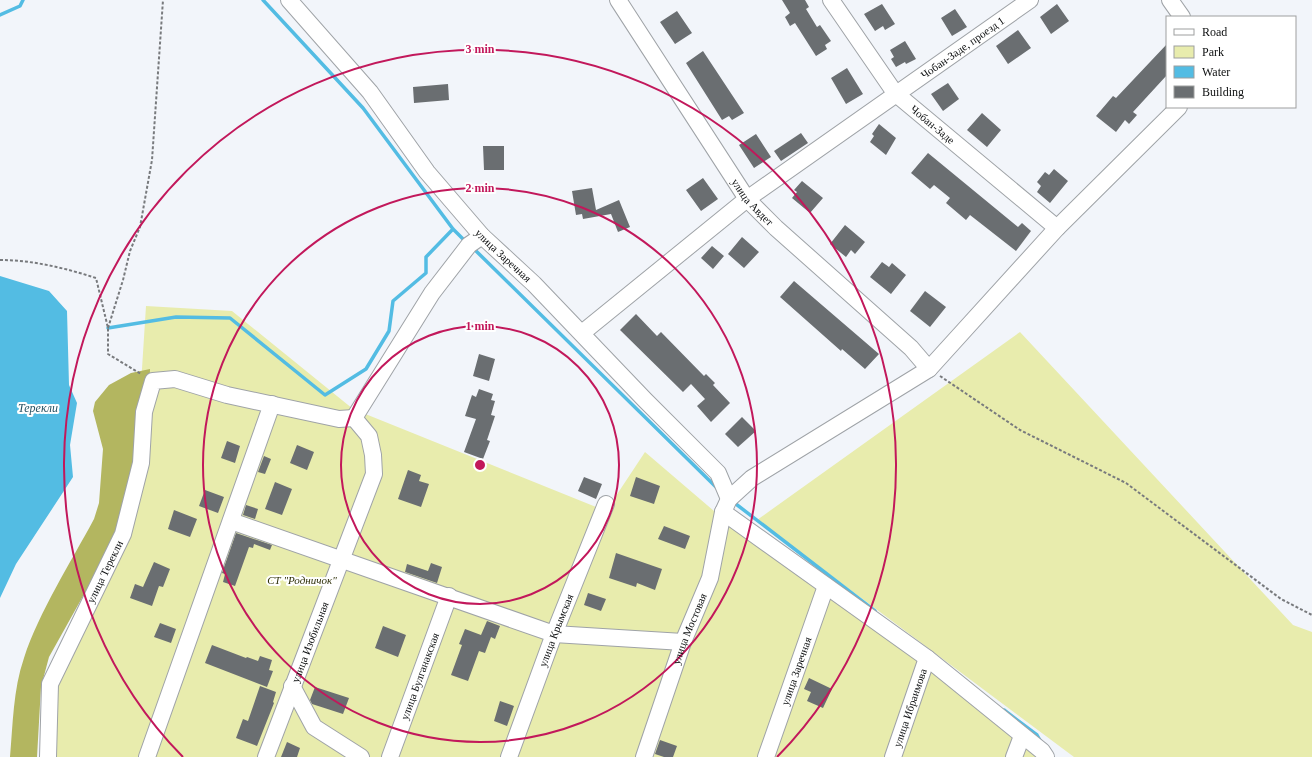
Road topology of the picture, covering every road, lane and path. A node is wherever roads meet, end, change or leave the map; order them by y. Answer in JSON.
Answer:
{"nodes":[{"id":1,"x":163,"y":0,"type":"edge"},
{"id":2,"x":289,"y":0,"type":"edge"},
{"id":3,"x":618,"y":0,"type":"edge"},
{"id":4,"x":831,"y":0,"type":"edge"},
{"id":5,"x":1030,"y":0,"type":"edge"},
{"id":6,"x":1170,"y":0,"type":"edge"},
{"id":7,"x":1181,"y":16,"type":"edge"},
{"id":8,"x":895,"y":94,"type":"junction"},
{"id":9,"x":1178,"y":108,"type":"edge"},
{"id":10,"x":747,"y":199,"type":"junction"},
{"id":11,"x":1057,"y":228,"type":"junction"},
{"id":12,"x":482,"y":236,"type":"junction"},
{"id":13,"x":0,"y":260,"type":"edge"},
{"id":14,"x":108,"y":328,"type":"junction"},
{"id":15,"x":582,"y":332,"type":"junction"},
{"id":16,"x":929,"y":369,"type":"junction"},
{"id":17,"x":153,"y":382,"type":"junction"},
{"id":18,"x":272,"y":404,"type":"junction"},
{"id":19,"x":354,"y":418,"type":"junction"},
{"id":20,"x":606,"y":504,"type":"dead end"},
{"id":21,"x":726,"y":505,"type":"junction"},
{"id":22,"x":231,"y":521,"type":"junction"},
{"id":23,"x":342,"y":559,"type":"junction"},
{"id":24,"x":826,"y":586,"type":"junction"},
{"id":25,"x":448,"y":596,"type":"junction"},
{"id":26,"x":1312,"y":616,"type":"edge"},
{"id":27,"x":554,"y":634,"type":"junction"},
{"id":28,"x":683,"y":642,"type":"junction"},
{"id":29,"x":927,"y":658,"type":"junction"},
{"id":30,"x":292,"y":686,"type":"junction"},
{"id":31,"x":1022,"y":736,"type":"junction"},
{"id":32,"x":48,"y":757,"type":"edge"},
{"id":33,"x":147,"y":757,"type":"edge"},
{"id":34,"x":266,"y":757,"type":"edge"},
{"id":35,"x":361,"y":757,"type":"edge"},
{"id":36,"x":390,"y":757,"type":"edge"},
{"id":37,"x":509,"y":757,"type":"edge"},
{"id":38,"x":644,"y":757,"type":"edge"},
{"id":39,"x":766,"y":757,"type":"edge"},
{"id":40,"x":893,"y":757,"type":"edge"},
{"id":41,"x":1014,"y":757,"type":"edge"},
{"id":42,"x":1046,"y":757,"type":"edge"}],
"edges":[{"from":1,"to":14,"type":"path"},
{"from":2,"to":12,"type":"street","name":"улица Заречная"},
{"from":3,"to":10,"type":"street","name":"улица Авдет"},
{"from":4,"to":8,"type":"street","name":"Чобан-Заде"},
{"from":5,"to":8,"type":"street","name":"Чобан-Заде, проезд 1"},
{"from":6,"to":7,"type":"street"},
{"from":8,"to":10,"type":"street","name":"Чобан-Заде, проезд 1"},
{"from":8,"to":11,"type":"street","name":"Чобан-Заде"},
{"from":9,"to":11,"type":"street"},
{"from":10,"to":15,"type":"street","name":"Чобан-Заде, проезд 1"},
{"from":10,"to":16,"type":"street","name":"улица Авдет"},
{"from":11,"to":16,"type":"street"},
{"from":12,"to":15,"type":"street","name":"улица Заречная"},
{"from":12,"to":19,"type":"street"},
{"from":13,"to":14,"type":"path"},
{"from":14,"to":17,"type":"path"},
{"from":15,"to":21,"type":"street","name":"улица Заречная"},
{"from":16,"to":21,"type":"street"},
{"from":16,"to":26,"type":"path"},
{"from":17,"to":18,"type":"street"},
{"from":17,"to":32,"type":"street","name":"улица Терекли"},
{"from":18,"to":19,"type":"street"},
{"from":18,"to":22,"type":"street"},
{"from":19,"to":23,"type":"street","name":"улица Изобильная"},
{"from":20,"to":27,"type":"street","name":"улица Крымская"},
{"from":21,"to":24,"type":"street"},
{"from":21,"to":28,"type":"street","name":"улица Мостовая"},
{"from":22,"to":23,"type":"street"},
{"from":22,"to":33,"type":"street"},
{"from":23,"to":25,"type":"street"},
{"from":23,"to":30,"type":"street","name":"улица Изобильная"},
{"from":24,"to":29,"type":"street"},
{"from":24,"to":39,"type":"street","name":"улица Заречная"},
{"from":25,"to":27,"type":"street"},
{"from":25,"to":36,"type":"street","name":"улица Булганакская"},
{"from":27,"to":28,"type":"street"},
{"from":27,"to":37,"type":"street","name":"улица Крымская"},
{"from":28,"to":38,"type":"street","name":"улица Мостовая"},
{"from":29,"to":31,"type":"street"},
{"from":29,"to":40,"type":"street","name":"улица Ибраимова"},
{"from":30,"to":34,"type":"street","name":"улица Изобильная"},
{"from":30,"to":35,"type":"street"},
{"from":31,"to":41,"type":"street"},
{"from":31,"to":42,"type":"street"}]}
